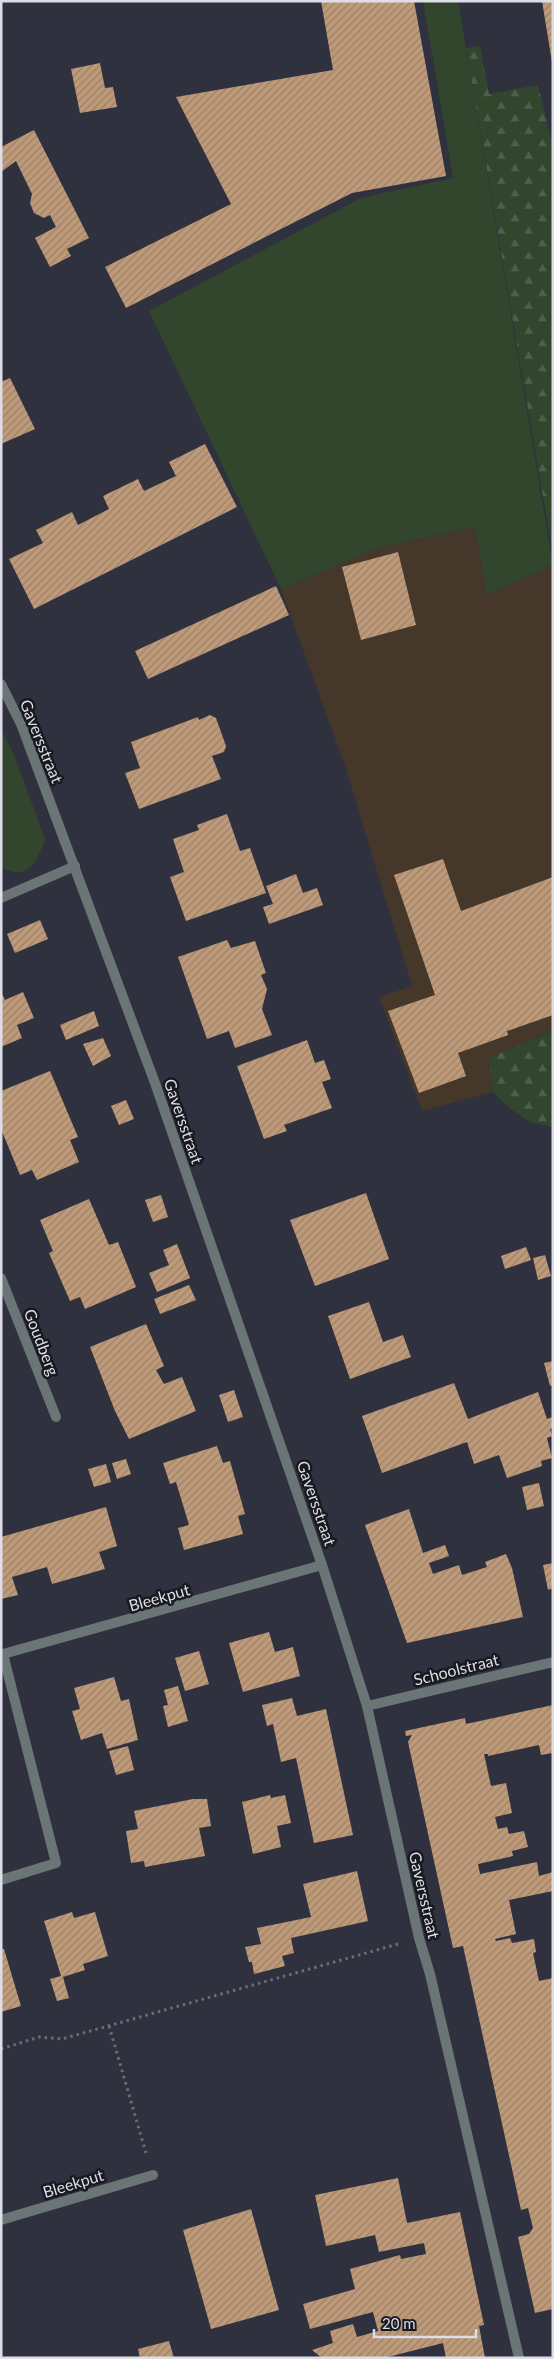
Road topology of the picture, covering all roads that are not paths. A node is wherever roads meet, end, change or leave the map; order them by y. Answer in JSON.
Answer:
{"nodes":[{"id":1,"x":1,"y":684,"type":"edge"},
{"id":2,"x":75,"y":866,"type":"junction"},
{"id":3,"x":1,"y":898,"type":"edge"},
{"id":4,"x":1,"y":1278,"type":"edge"},
{"id":5,"x":56,"y":1417,"type":"dead end"},
{"id":6,"x":322,"y":1566,"type":"junction"},
{"id":7,"x":2,"y":1654,"type":"edge"},
{"id":8,"x":553,"y":1662,"type":"edge"},
{"id":9,"x":367,"y":1706,"type":"junction"},
{"id":10,"x":1,"y":1880,"type":"edge"},
{"id":11,"x":153,"y":2175,"type":"road end"},
{"id":12,"x":1,"y":2220,"type":"edge"},
{"id":13,"x":519,"y":2358,"type":"edge"}],
"edges":[{"from":1,"to":2,"type":"street","name":"Gaversstraat"},
{"from":2,"to":3,"type":"street"},
{"from":2,"to":6,"type":"street","name":"Gaversstraat"},
{"from":4,"to":5,"type":"street","name":"Goudberg"},
{"from":6,"to":7,"type":"street","name":"Bleekput"},
{"from":6,"to":9,"type":"street","name":"Gaversstraat"},
{"from":7,"to":10,"type":"street","name":"Bleekput"},
{"from":8,"to":9,"type":"street","name":"Schoolstraat"},
{"from":9,"to":13,"type":"street","name":"Gaversstraat"},
{"from":11,"to":12,"type":"street","name":"Bleekput"}]}
